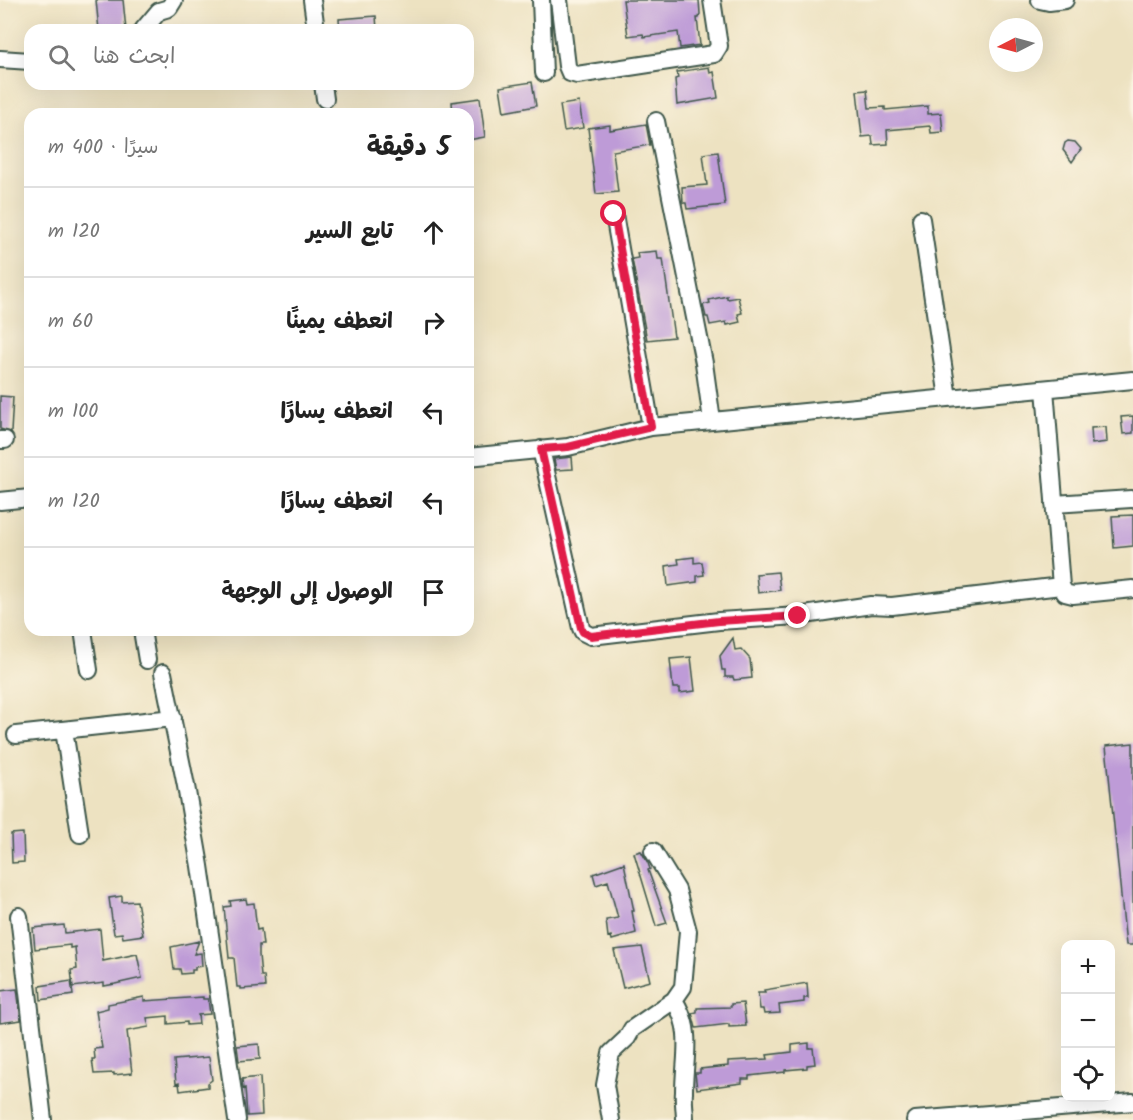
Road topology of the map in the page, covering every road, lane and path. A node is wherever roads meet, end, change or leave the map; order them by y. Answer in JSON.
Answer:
{"nodes":[{"id":1,"x":174,"y":0,"type":"edge"},
{"id":2,"x":312,"y":0,"type":"edge"},
{"id":3,"x":540,"y":0,"type":"edge"},
{"id":4,"x":559,"y":0,"type":"edge"},
{"id":5,"x":712,"y":0,"type":"edge"},
{"id":6,"x":1040,"y":0,"type":"edge"},
{"id":7,"x":1065,"y":0,"type":"edge"},
{"id":8,"x":148,"y":24,"type":"edge"},
{"id":9,"x":315,"y":24,"type":"edge"},
{"id":10,"x":0,"y":59,"type":"edge"},
{"id":11,"x":24,"y":61,"type":"edge"},
{"id":12,"x":544,"y":73,"type":"dead end"},
{"id":13,"x":656,"y":121,"type":"dead end"},
{"id":14,"x":614,"y":214,"type":"dead end"},
{"id":15,"x":921,"y":219,"type":"dead end"},
{"id":16,"x":1133,"y":380,"type":"edge"},
{"id":17,"x":1045,"y":389,"type":"junction"},
{"id":18,"x":948,"y":398,"type":"junction"},
{"id":19,"x":712,"y":421,"type":"junction"},
{"id":20,"x":651,"y":427,"type":"junction"},
{"id":21,"x":541,"y":449,"type":"junction"},
{"id":22,"x":474,"y":456,"type":"edge"},
{"id":23,"x":24,"y":499,"type":"edge"},
{"id":24,"x":1131,"y":499,"type":"dead end"},
{"id":25,"x":0,"y":501,"type":"edge"},
{"id":26,"x":1054,"y":504,"type":"junction"},
{"id":27,"x":1061,"y":586,"type":"junction"},
{"id":28,"x":1133,"y":589,"type":"edge"},
{"id":29,"x":84,"y":636,"type":"edge"},
{"id":30,"x":143,"y":636,"type":"edge"},
{"id":31,"x":147,"y":660,"type":"dead end"},
{"id":32,"x":89,"y":670,"type":"dead end"},
{"id":33,"x":164,"y":673,"type":"dead end"},
{"id":34,"x":173,"y":718,"type":"junction"},
{"id":35,"x":64,"y":730,"type":"junction"},
{"id":36,"x":16,"y":735,"type":"dead end"},
{"id":37,"x":80,"y":834,"type":"dead end"},
{"id":38,"x":653,"y":851,"type":"dead end"},
{"id":39,"x":19,"y":916,"type":"dead end"},
{"id":40,"x":674,"y":1000,"type":"junction"},
{"id":41,"x":1133,"y":1102,"type":"edge"},
{"id":42,"x":1056,"y":1107,"type":"junction"},
{"id":43,"x":995,"y":1117,"type":"edge"},
{"id":44,"x":950,"y":1118,"type":"edge"},
{"id":45,"x":43,"y":1120,"type":"edge"},
{"id":46,"x":237,"y":1120,"type":"edge"},
{"id":47,"x":611,"y":1120,"type":"edge"},
{"id":48,"x":685,"y":1120,"type":"edge"},
{"id":49,"x":915,"y":1120,"type":"edge"},
{"id":50,"x":1071,"y":1120,"type":"edge"}],
"edges":[{"from":1,"to":8,"type":"street"},
{"from":2,"to":9,"type":"street"},
{"from":3,"to":12,"type":"street"},
{"from":4,"to":5,"type":"street"},
{"from":6,"to":7,"type":"street"},
{"from":10,"to":11,"type":"street"},
{"from":13,"to":19,"type":"street"},
{"from":14,"to":20,"type":"street"},
{"from":15,"to":18,"type":"street"},
{"from":16,"to":17,"type":"street"},
{"from":17,"to":18,"type":"street"},
{"from":17,"to":26,"type":"street"},
{"from":18,"to":19,"type":"street"},
{"from":19,"to":20,"type":"street"},
{"from":20,"to":21,"type":"street"},
{"from":21,"to":22,"type":"street"},
{"from":21,"to":27,"type":"street"},
{"from":23,"to":25,"type":"street"},
{"from":24,"to":26,"type":"street"},
{"from":26,"to":27,"type":"street"},
{"from":27,"to":28,"type":"street"},
{"from":29,"to":32,"type":"street"},
{"from":30,"to":31,"type":"street"},
{"from":33,"to":34,"type":"street"},
{"from":34,"to":35,"type":"street"},
{"from":34,"to":46,"type":"street"},
{"from":35,"to":36,"type":"street"},
{"from":35,"to":37,"type":"street"},
{"from":38,"to":40,"type":"street"},
{"from":39,"to":45,"type":"street"},
{"from":40,"to":47,"type":"street"},
{"from":40,"to":48,"type":"street"},
{"from":41,"to":42,"type":"street"},
{"from":42,"to":43,"type":"street"},
{"from":42,"to":50,"type":"street"},
{"from":43,"to":44,"type":"street"},
{"from":44,"to":49,"type":"street"}]}
